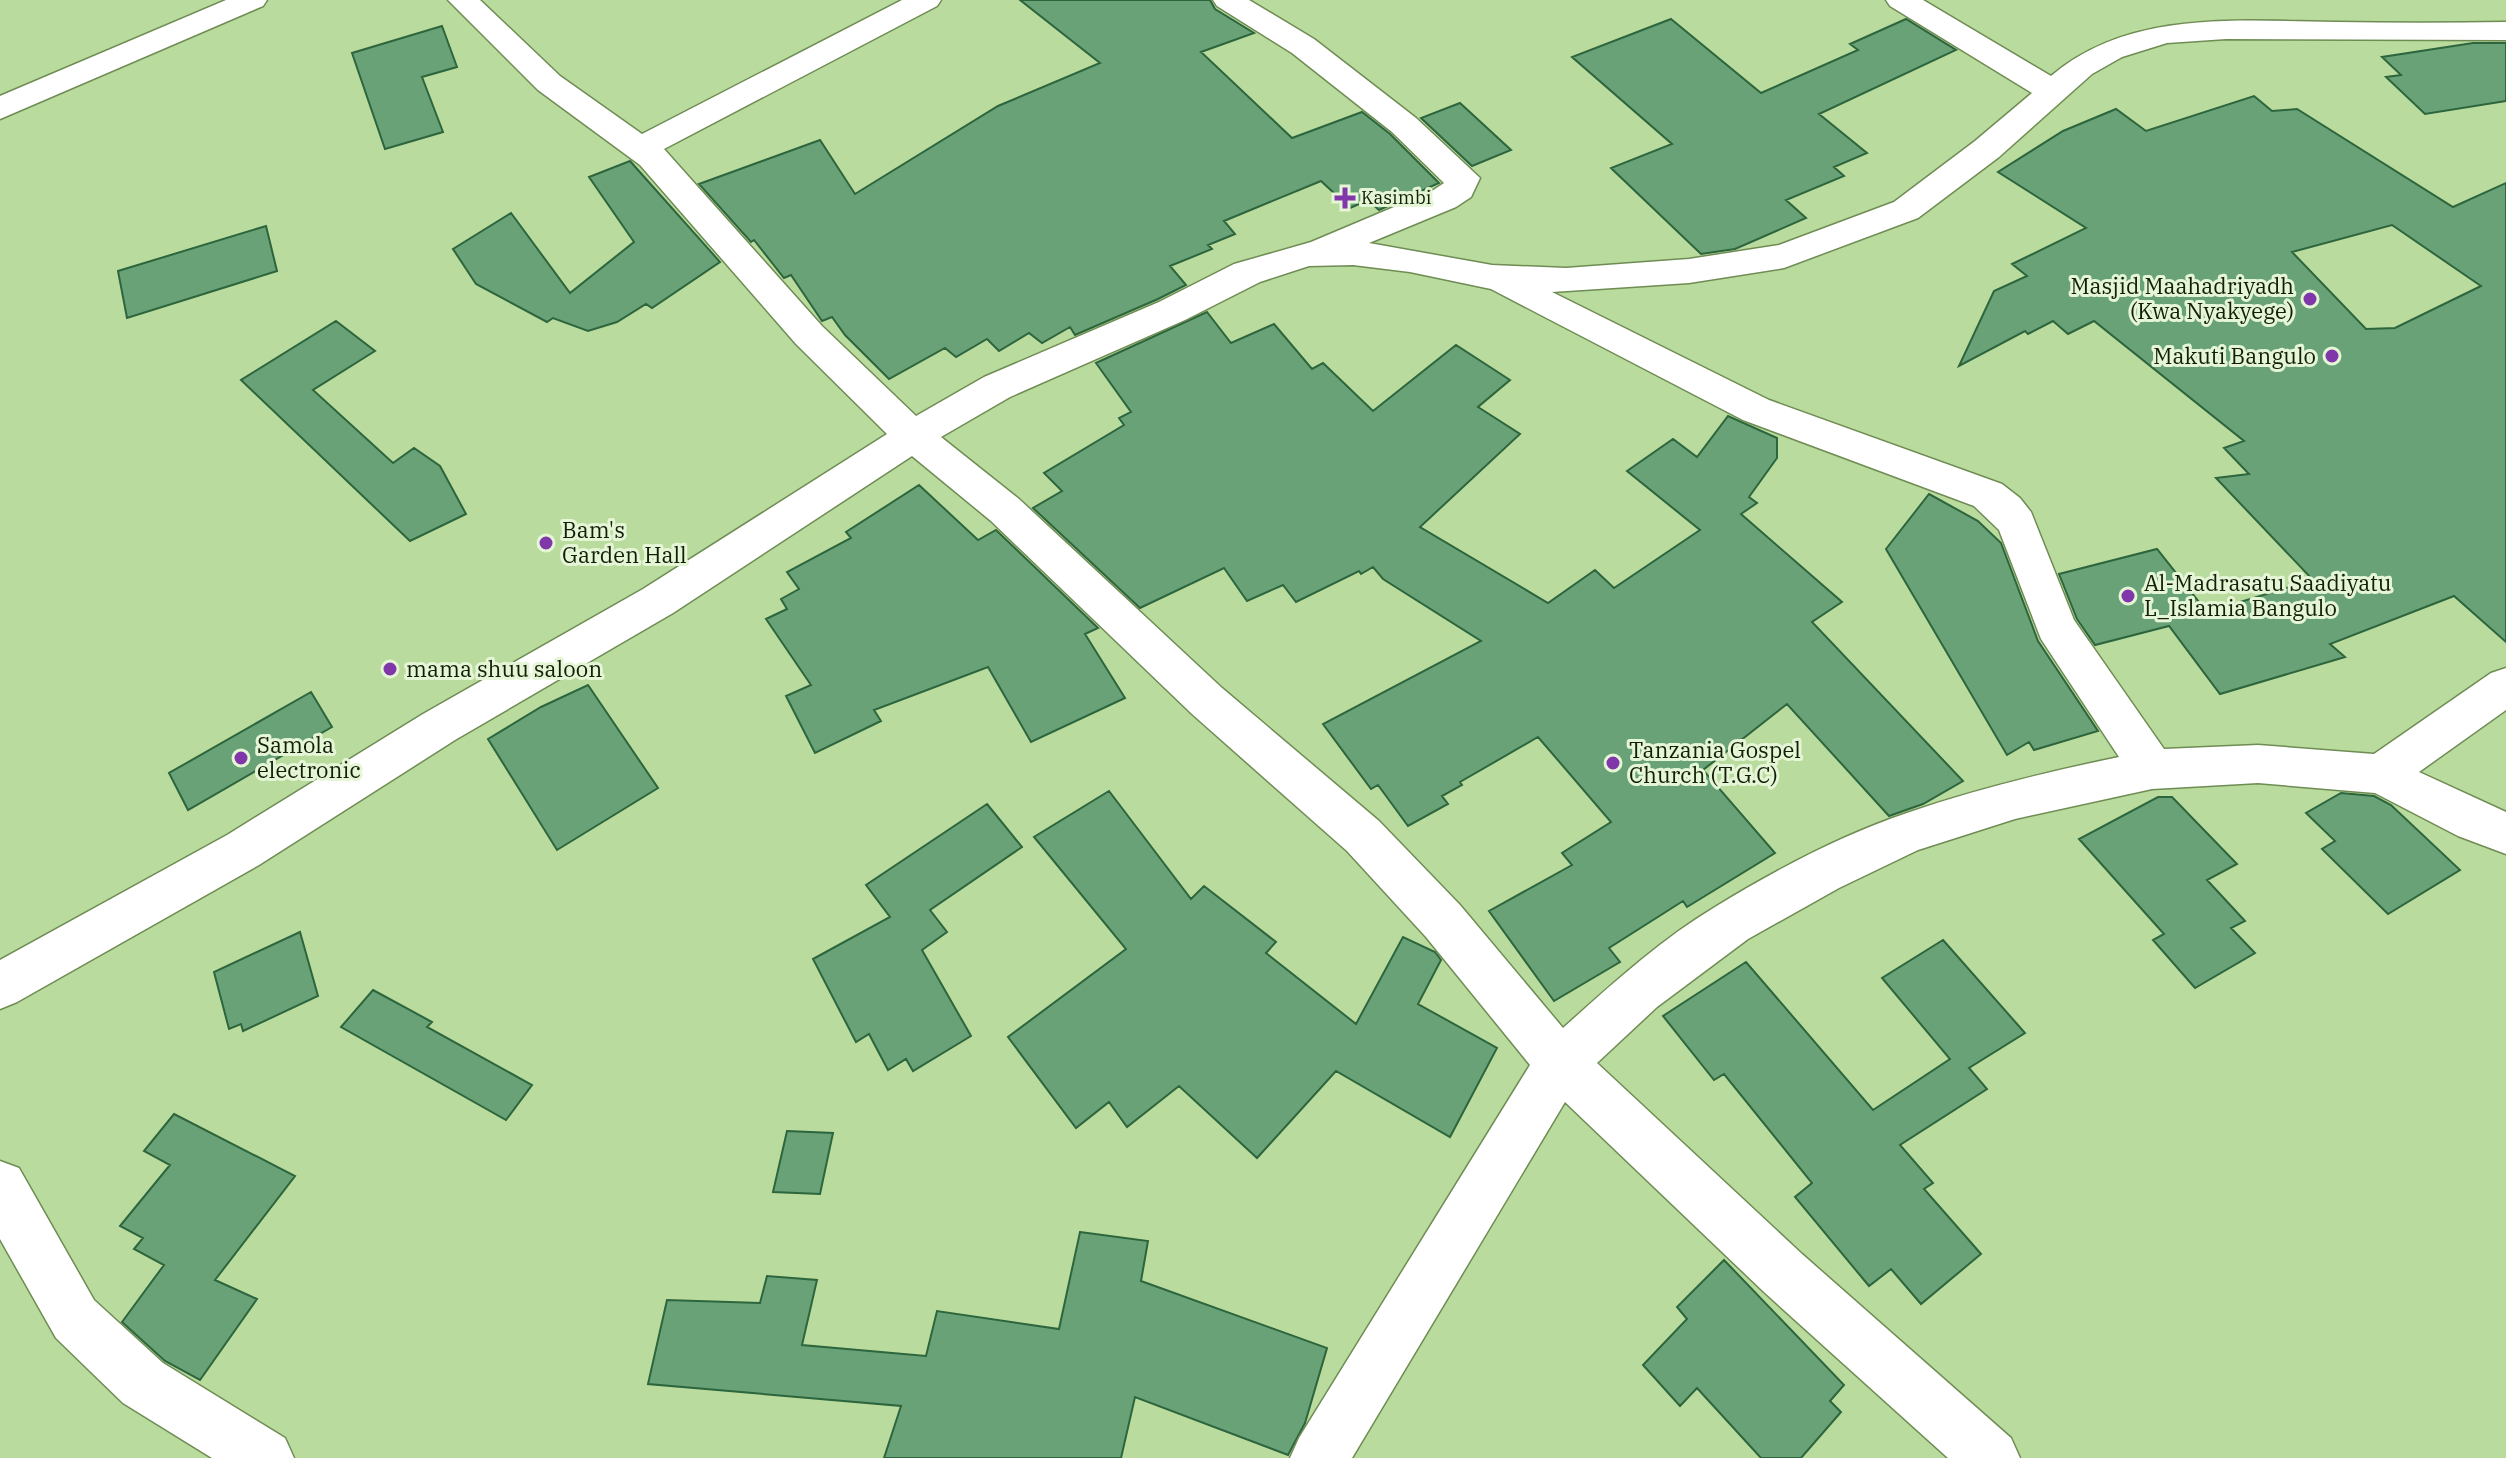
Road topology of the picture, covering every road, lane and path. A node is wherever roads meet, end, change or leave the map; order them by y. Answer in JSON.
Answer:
{"nodes":[{"id":1,"x":252,"y":0,"type":"edge"},
{"id":2,"x":463,"y":0,"type":"edge"},
{"id":3,"x":926,"y":0,"type":"edge"},
{"id":4,"x":1228,"y":0,"type":"edge"},
{"id":5,"x":1901,"y":0,"type":"edge"},
{"id":6,"x":2221,"y":15,"type":"edge"},
{"id":7,"x":2506,"y":31,"type":"edge"},
{"id":8,"x":2054,"y":92,"type":"junction"},
{"id":9,"x":0,"y":109,"type":"edge"},
{"id":10,"x":641,"y":148,"type":"junction"},
{"id":11,"x":1308,"y":254,"type":"junction"},
{"id":12,"x":1492,"y":277,"type":"junction"},
{"id":13,"x":913,"y":436,"type":"junction"},
{"id":14,"x":2506,"y":686,"type":"edge"},
{"id":15,"x":2152,"y":769,"type":"junction"},
{"id":16,"x":2381,"y":774,"type":"junction"},
{"id":17,"x":2506,"y":833,"type":"edge"},
{"id":18,"x":0,"y":986,"type":"edge"},
{"id":19,"x":1560,"y":1063,"type":"junction"},
{"id":20,"x":0,"y":1187,"type":"edge"},
{"id":21,"x":265,"y":1458,"type":"edge"},
{"id":22,"x":1319,"y":1458,"type":"edge"},
{"id":23,"x":1991,"y":1458,"type":"edge"}],
"edges":[{"from":1,"to":9,"type":"street"},
{"from":2,"to":10,"type":"street"},
{"from":3,"to":10,"type":"street"},
{"from":4,"to":11,"type":"street"},
{"from":5,"to":8,"type":"street"},
{"from":6,"to":7,"type":"street"},
{"from":6,"to":8,"type":"street"},
{"from":8,"to":12,"type":"street"},
{"from":10,"to":13,"type":"street"},
{"from":11,"to":12,"type":"street"},
{"from":11,"to":13,"type":"street"},
{"from":12,"to":15,"type":"street"},
{"from":13,"to":18,"type":"street"},
{"from":13,"to":19,"type":"street"},
{"from":14,"to":16,"type":"street"},
{"from":15,"to":16,"type":"street"},
{"from":15,"to":19,"type":"street"},
{"from":16,"to":17,"type":"street"},
{"from":19,"to":22,"type":"street"},
{"from":19,"to":23,"type":"street"},
{"from":20,"to":21,"type":"street"}]}
